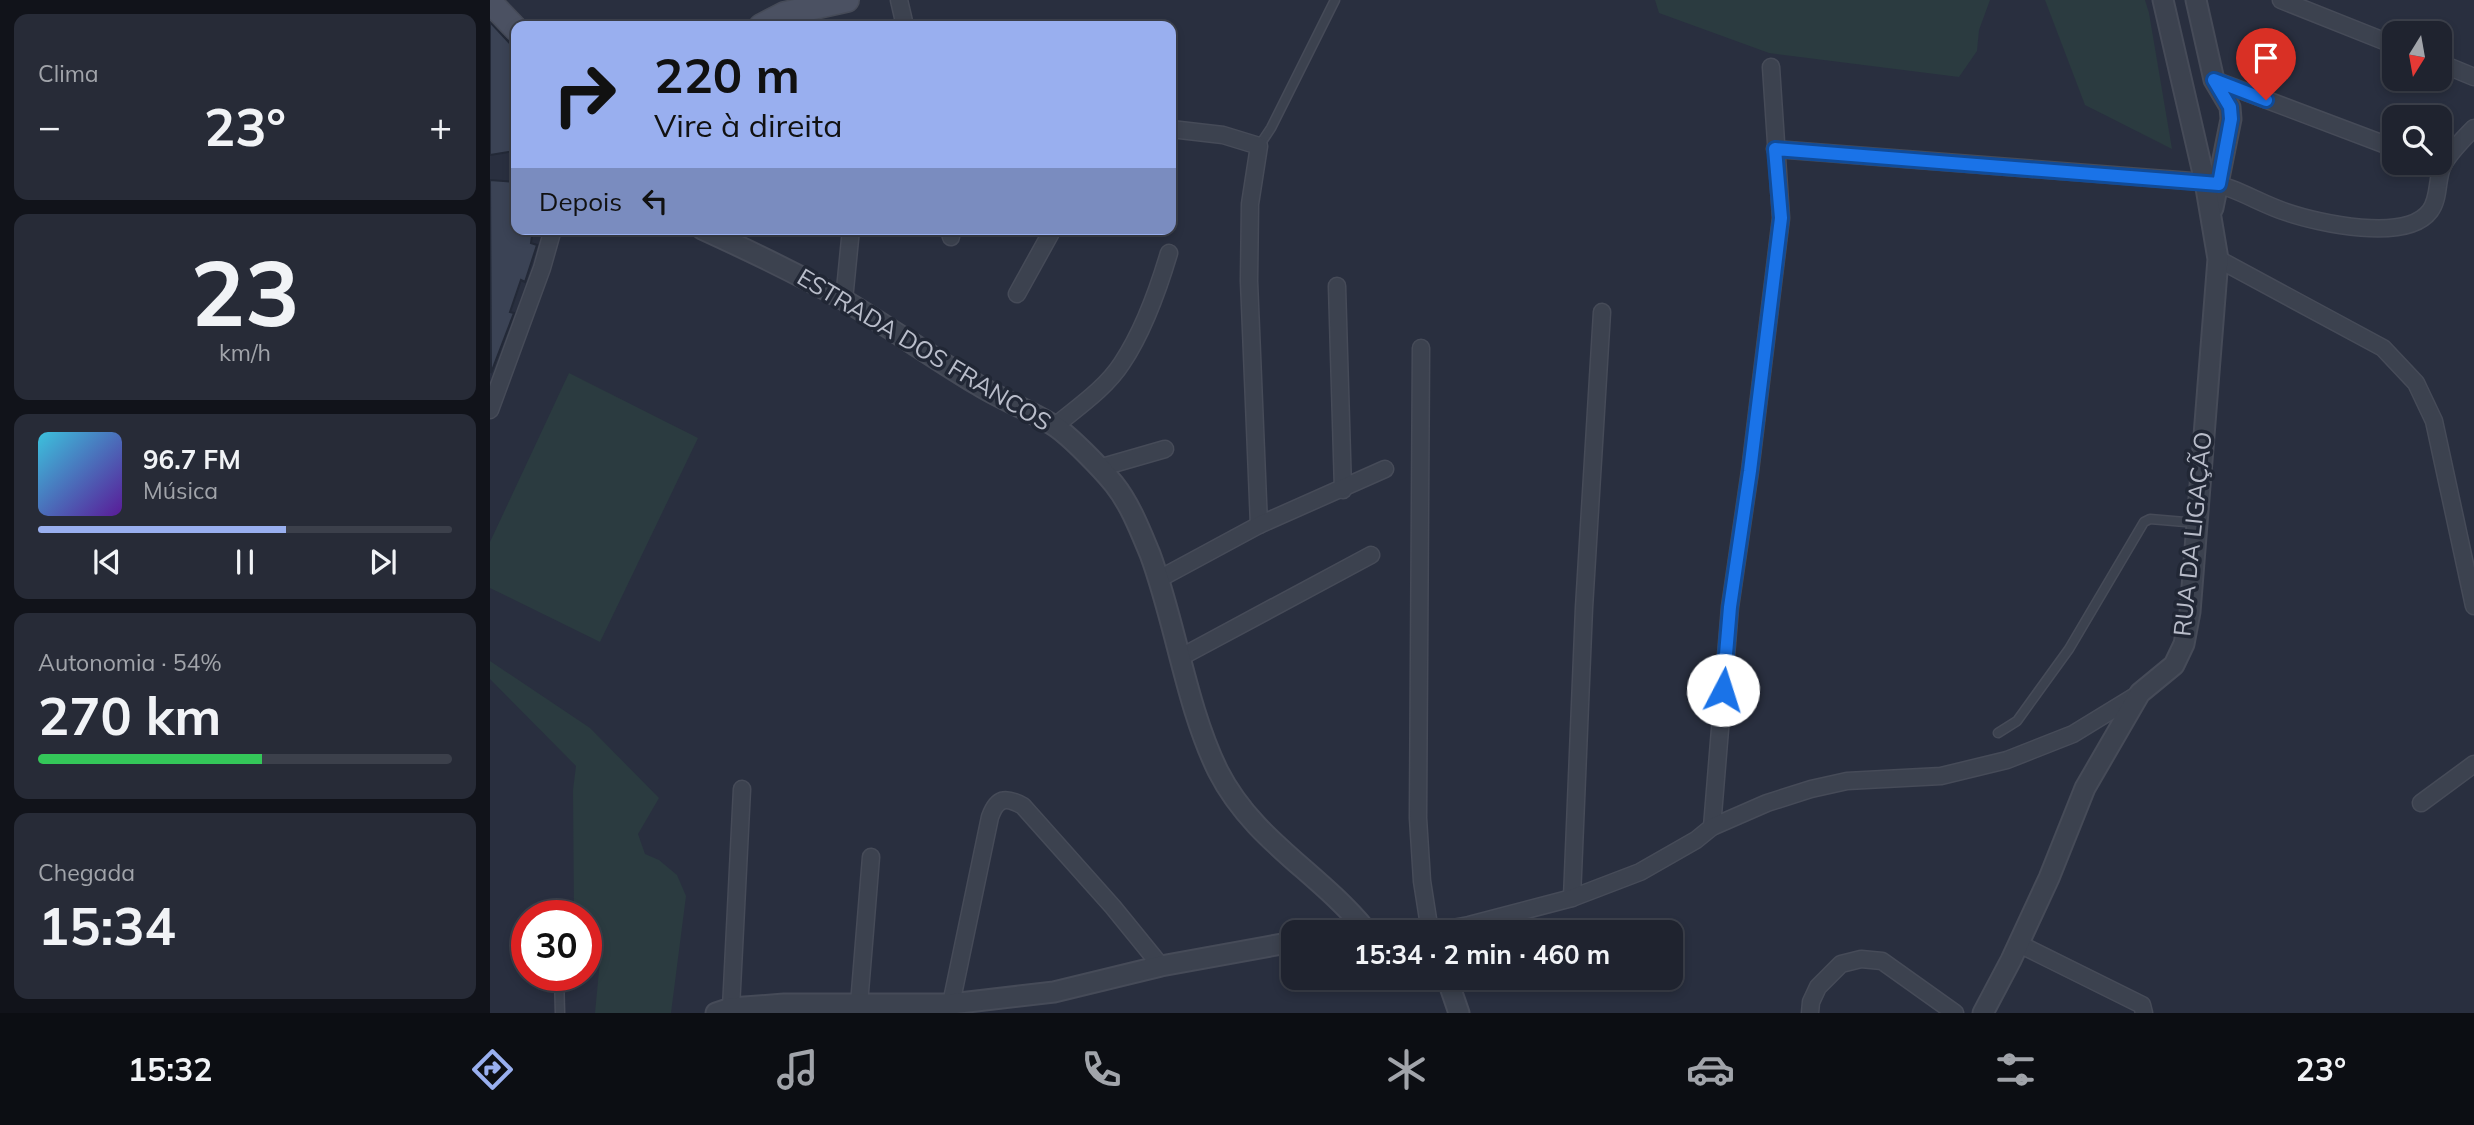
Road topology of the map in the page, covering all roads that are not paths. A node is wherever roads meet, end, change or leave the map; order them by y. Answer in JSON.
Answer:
{"nodes":[{"id":1,"x":847,"y":0,"type":"edge"},
{"id":2,"x":899,"y":0,"type":"edge"},
{"id":3,"x":1335,"y":0,"type":"edge"},
{"id":4,"x":2163,"y":0,"type":"edge"},
{"id":5,"x":2196,"y":0,"type":"edge"},
{"id":6,"x":2281,"y":0,"type":"edge"},
{"id":7,"x":490,"y":2,"type":"edge"},
{"id":8,"x":779,"y":7,"type":"edge"},
{"id":9,"x":766,"y":21,"type":"edge"},
{"id":10,"x":904,"y":21,"type":"edge"},
{"id":11,"x":511,"y":24,"type":"edge"},
{"id":12,"x":2382,"y":40,"type":"edge"},
{"id":13,"x":1771,"y":67,"type":"dead end"},
{"id":14,"x":2452,"y":68,"type":"edge"},
{"id":15,"x":2474,"y":77,"type":"edge"},
{"id":16,"x":2214,"y":80,"type":"junction"},
{"id":17,"x":2474,"y":128,"type":"edge"},
{"id":18,"x":1176,"y":130,"type":"edge"},
{"id":19,"x":2382,"y":143,"type":"edge"},
{"id":20,"x":1259,"y":146,"type":"junction"},
{"id":21,"x":1775,"y":149,"type":"junction"},
{"id":22,"x":2452,"y":150,"type":"edge"},
{"id":23,"x":2437,"y":175,"type":"edge"},
{"id":24,"x":2212,"y":183,"type":"junction"},
{"id":25,"x":551,"y":235,"type":"edge"},
{"id":26,"x":715,"y":235,"type":"edge"},
{"id":27,"x":850,"y":235,"type":"edge"},
{"id":28,"x":1050,"y":235,"type":"edge"},
{"id":29,"x":1169,"y":253,"type":"dead end"},
{"id":30,"x":2218,"y":260,"type":"junction"},
{"id":31,"x":1337,"y":286,"type":"dead end"},
{"id":32,"x":1017,"y":294,"type":"dead end"},
{"id":33,"x":844,"y":300,"type":"junction"},
{"id":34,"x":1602,"y":312,"type":"dead end"},
{"id":35,"x":1421,"y":348,"type":"dead end"},
{"id":36,"x":490,"y":410,"type":"edge"},
{"id":37,"x":1055,"y":426,"type":"junction"},
{"id":38,"x":1165,"y":449,"type":"dead end"},
{"id":39,"x":1099,"y":468,"type":"junction"},
{"id":40,"x":1384,"y":469,"type":"dead end"},
{"id":41,"x":1343,"y":489,"type":"junction"},
{"id":42,"x":2197,"y":523,"type":"junction"},
{"id":43,"x":1259,"y":525,"type":"junction"},
{"id":44,"x":1371,"y":555,"type":"dead end"},
{"id":45,"x":1159,"y":579,"type":"junction"},
{"id":46,"x":2474,"y":606,"type":"edge"},
{"id":47,"x":1181,"y":657,"type":"junction"},
{"id":48,"x":2140,"y":693,"type":"junction"},
{"id":49,"x":1998,"y":733,"type":"dead end"},
{"id":50,"x":2474,"y":764,"type":"edge"},
{"id":51,"x":742,"y":789,"type":"dead end"},
{"id":52,"x":2421,"y":803,"type":"dead end"},
{"id":53,"x":1712,"y":827,"type":"junction"},
{"id":54,"x":871,"y":857,"type":"dead end"},
{"id":55,"x":1572,"y":898,"type":"junction"},
{"id":56,"x":1357,"y":920,"type":"edge"},
{"id":57,"x":1428,"y":920,"type":"edge"},
{"id":58,"x":1488,"y":920,"type":"edge"},
{"id":59,"x":1281,"y":944,"type":"edge"},
{"id":60,"x":2019,"y":944,"type":"junction"},
{"id":61,"x":1161,"y":966,"type":"junction"},
{"id":62,"x":1451,"y":990,"type":"edge"},
{"id":63,"x":560,"y":991,"type":"edge"},
{"id":64,"x":783,"y":1004,"type":"junction"},
{"id":65,"x":859,"y":1004,"type":"junction"},
{"id":66,"x":951,"y":1004,"type":"junction"},
{"id":67,"x":724,"y":1010,"type":"edge"},
{"id":68,"x":561,"y":1013,"type":"edge"},
{"id":69,"x":814,"y":1013,"type":"edge"},
{"id":70,"x":1459,"y":1013,"type":"edge"},
{"id":71,"x":1810,"y":1013,"type":"edge"},
{"id":72,"x":1955,"y":1013,"type":"edge"},
{"id":73,"x":1983,"y":1013,"type":"edge"},
{"id":74,"x":2144,"y":1013,"type":"edge"}],
"edges":[{"from":1,"to":8,"type":"main road"},
{"from":2,"to":10,"type":"street"},
{"from":3,"to":20,"type":"lane"},
{"from":4,"to":24,"type":"street","name":"RUA DA LIGAÇÃO"},
{"from":5,"to":16,"type":"street","name":"RUA DA LIGAÇÃO"},
{"from":6,"to":12,"type":"street"},
{"from":7,"to":11,"type":"main road"},
{"from":8,"to":9,"type":"main road"},
{"from":13,"to":21,"type":"street"},
{"from":14,"to":15,"type":"street"},
{"from":16,"to":19,"type":"street"},
{"from":16,"to":24,"type":"street","name":"RUA DA LIGAÇÃO"},
{"from":17,"to":22,"type":"street"},
{"from":18,"to":20,"type":"street"},
{"from":20,"to":43,"type":"street"},
{"from":21,"to":24,"type":"street"},
{"from":21,"to":53,"type":"street"},
{"from":23,"to":24,"type":"street"},
{"from":24,"to":30,"type":"street","name":"RUA DA LIGAÇÃO"},
{"from":25,"to":36,"type":"street"},
{"from":26,"to":33,"type":"street","name":"ESTRADA DOS FRANCOS"},
{"from":27,"to":33,"type":"street"},
{"from":28,"to":32,"type":"street"},
{"from":29,"to":37,"type":"street"},
{"from":30,"to":42,"type":"street","name":"RUA DA LIGAÇÃO"},
{"from":30,"to":46,"type":"street"},
{"from":31,"to":41,"type":"street"},
{"from":33,"to":37,"type":"street","name":"ESTRADA DOS FRANCOS"},
{"from":34,"to":55,"type":"street"},
{"from":35,"to":57,"type":"street"},
{"from":37,"to":39,"type":"street","name":"ESTRADA DOS FRANCOS"},
{"from":38,"to":39,"type":"street"},
{"from":39,"to":45,"type":"street","name":"ESTRADA DOS FRANCOS"},
{"from":40,"to":41,"type":"street"},
{"from":41,"to":43,"type":"street"},
{"from":42,"to":48,"type":"street","name":"RUA DA LIGAÇÃO"},
{"from":42,"to":49,"type":"lane"},
{"from":43,"to":45,"type":"street"},
{"from":44,"to":47,"type":"street"},
{"from":45,"to":47,"type":"street","name":"ESTRADA DOS FRANCOS"},
{"from":47,"to":56,"type":"street","name":"ESTRADA DOS FRANCOS"},
{"from":48,"to":53,"type":"street"},
{"from":48,"to":60,"type":"street","name":"RUA DA LIGAÇÃO"},
{"from":50,"to":52,"type":"street"},
{"from":51,"to":67,"type":"street"},
{"from":53,"to":55,"type":"street"},
{"from":54,"to":65,"type":"street"},
{"from":55,"to":58,"type":"street"},
{"from":59,"to":61,"type":"street"},
{"from":60,"to":73,"type":"street","name":"RUA DA LIGAÇÃO"},
{"from":60,"to":74,"type":"street"},
{"from":61,"to":66,"type":"street"},
{"from":61,"to":66,"type":"street"},
{"from":62,"to":70,"type":"street"},
{"from":63,"to":68,"type":"lane"},
{"from":64,"to":65,"type":"street"},
{"from":64,"to":67,"type":"street"},
{"from":64,"to":69,"type":"street"},
{"from":65,"to":66,"type":"street"},
{"from":71,"to":72,"type":"street"}]}
